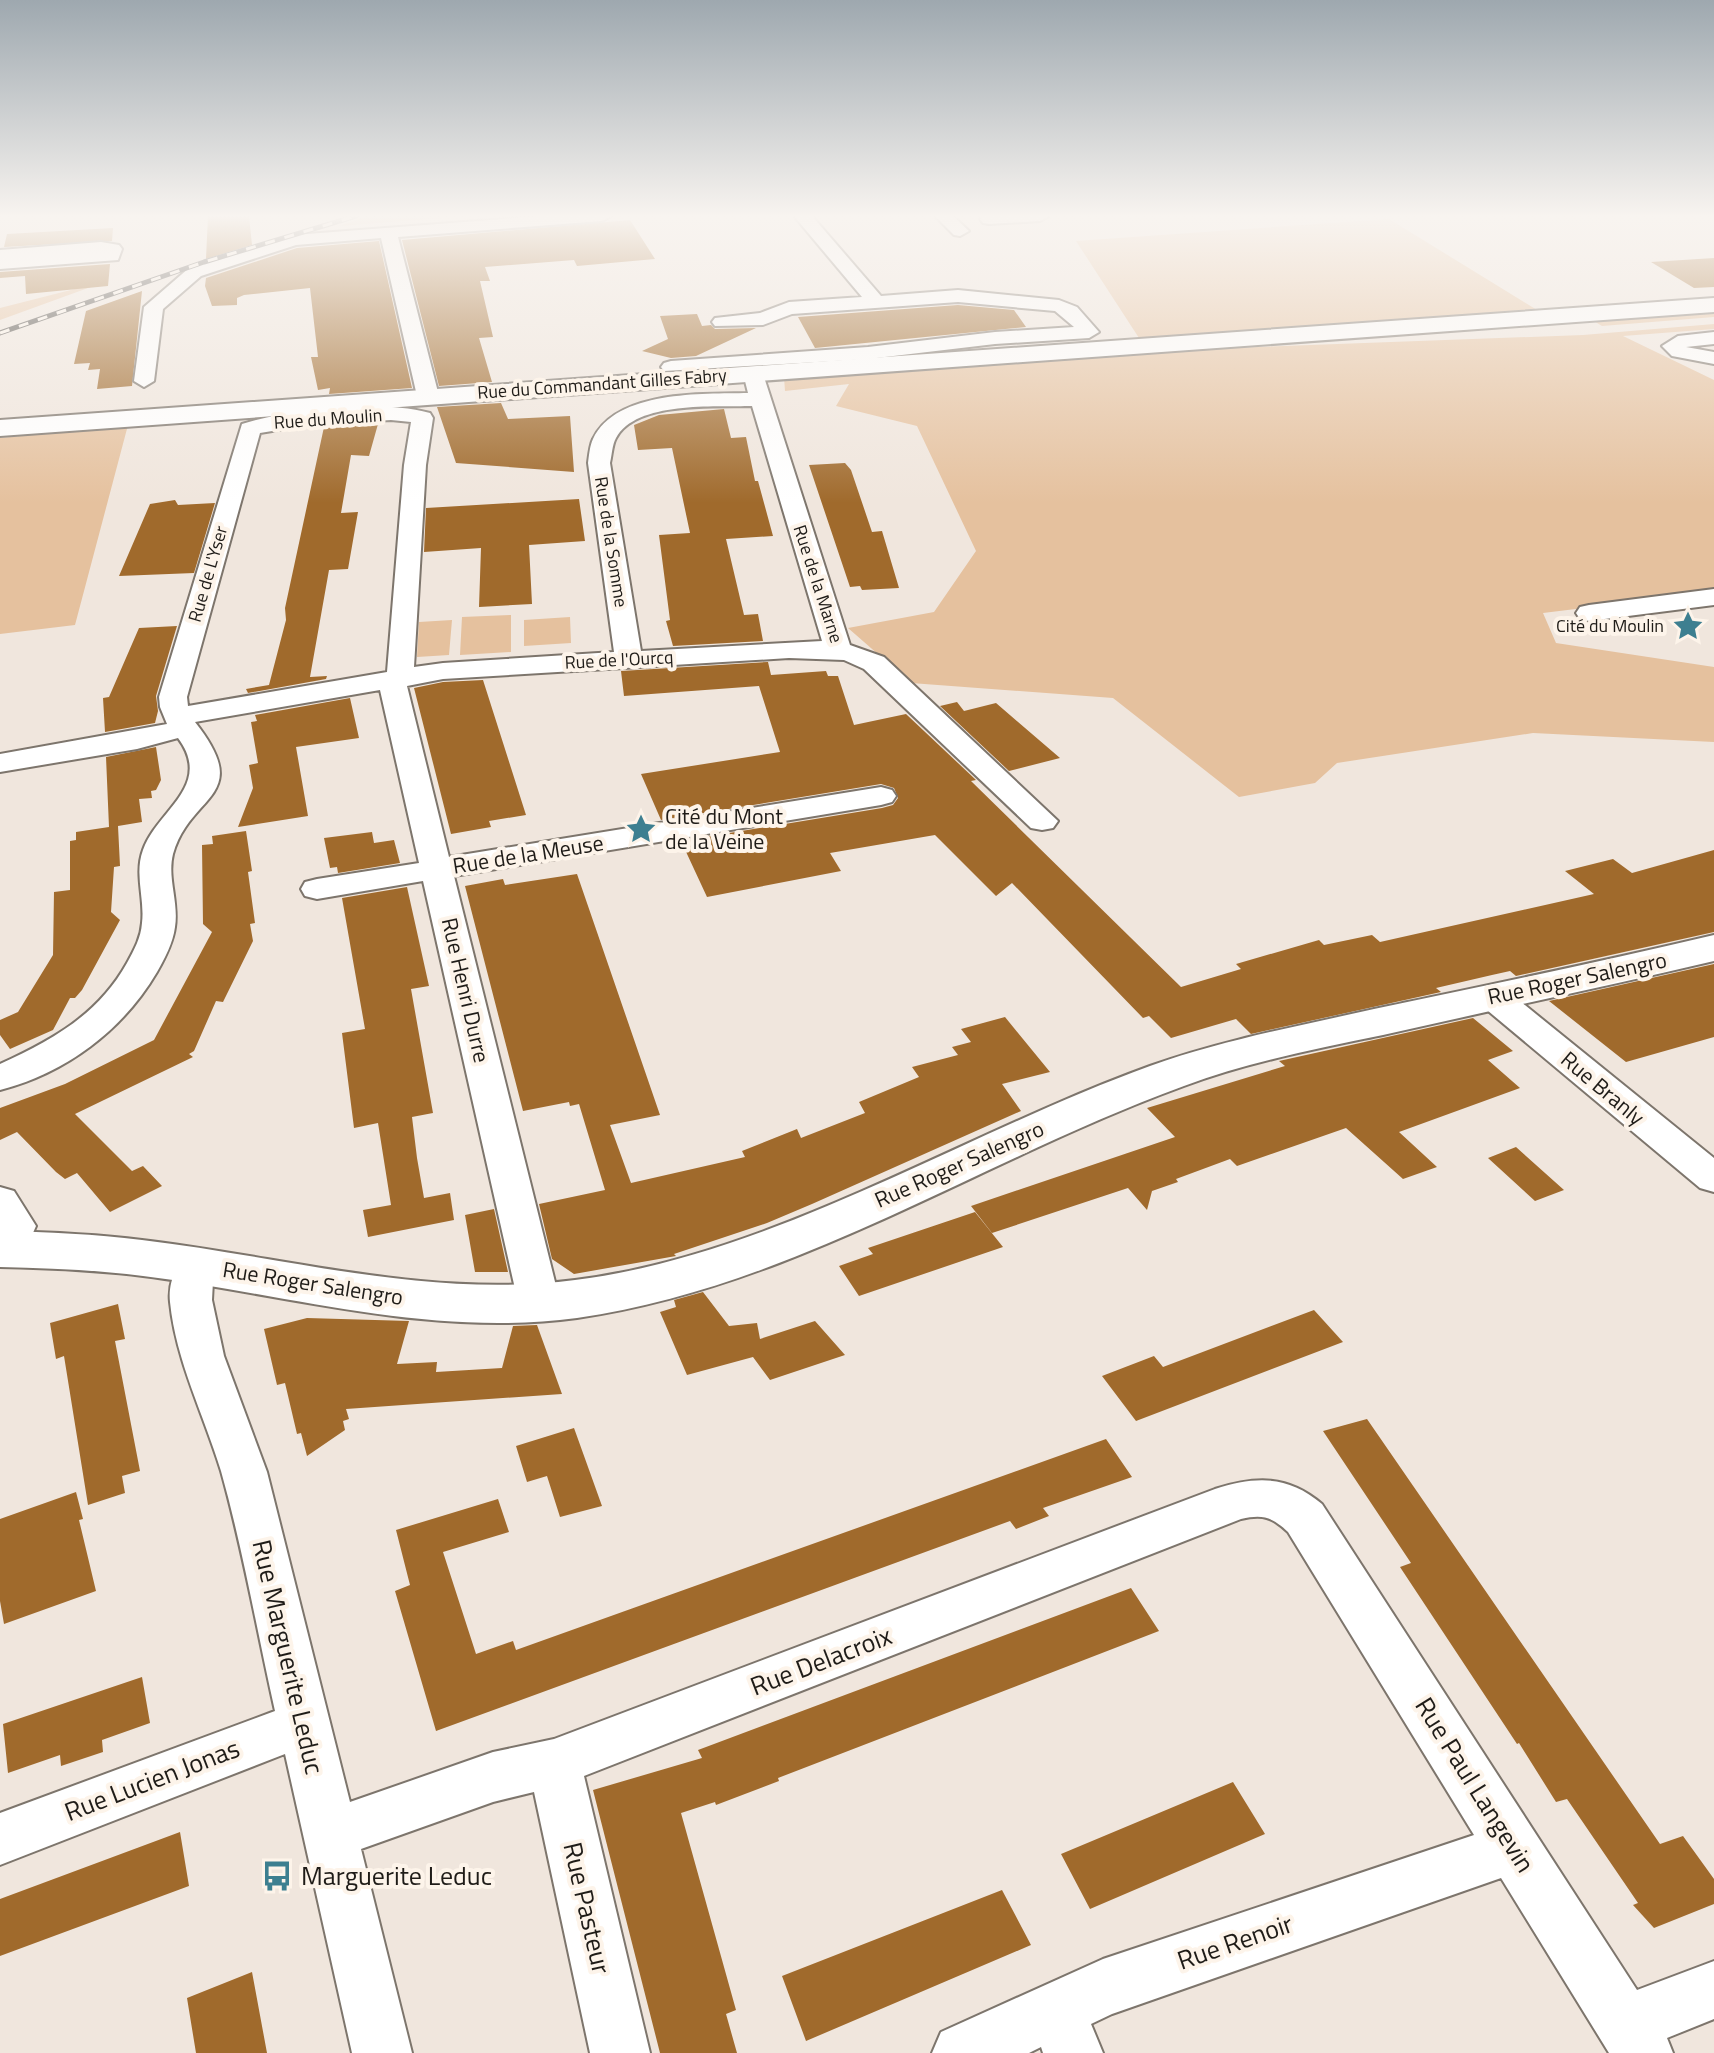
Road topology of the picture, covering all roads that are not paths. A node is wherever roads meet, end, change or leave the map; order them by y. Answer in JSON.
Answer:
{"nodes":[{"id":1,"x":153,"y":312,"type":"edge"},
{"id":2,"x":402,"y":312,"type":"edge"},
{"id":3,"x":780,"y":312,"type":"edge"},
{"id":4,"x":1071,"y":312,"type":"edge"},
{"id":5,"x":1608,"y":312,"type":"edge"},
{"id":6,"x":1714,"y":319,"type":"edge"},
{"id":7,"x":722,"y":322,"type":"dead end"},
{"id":8,"x":1714,"y":338,"type":"edge"},
{"id":9,"x":1118,"y":349,"type":"junction"},
{"id":10,"x":1679,"y":352,"type":"junction"},
{"id":11,"x":1714,"y":358,"type":"edge"},
{"id":12,"x":671,"y":367,"type":"dead end"},
{"id":13,"x":1714,"y":372,"type":"edge"},
{"id":14,"x":753,"y":374,"type":"junction"},
{"id":15,"x":144,"y":381,"type":"dead end"},
{"id":16,"x":760,"y":399,"type":"junction"},
{"id":17,"x":419,"y":405,"type":"junction"},
{"id":18,"x":0,"y":426,"type":"edge"},
{"id":19,"x":248,"y":431,"type":"joint"},
{"id":20,"x":1714,"y":597,"type":"edge"},
{"id":21,"x":1589,"y":613,"type":"dead end"},
{"id":22,"x":838,"y":651,"type":"junction"},
{"id":23,"x":629,"y":660,"type":"junction"},
{"id":24,"x":396,"y":678,"type":"junction"},
{"id":25,"x":180,"y":722,"type":"junction"},
{"id":26,"x":0,"y":763,"type":"edge"},
{"id":27,"x":881,"y":796,"type":"dead end"},
{"id":28,"x":1042,"y":821,"type":"dead end"},
{"id":29,"x":438,"y":869,"type":"junction"},
{"id":30,"x":317,"y":889,"type":"dead end"},
{"id":31,"x":1714,"y":948,"type":"edge"},
{"id":32,"x":1493,"y":997,"type":"junction"},
{"id":33,"x":0,"y":1078,"type":"edge"},
{"id":34,"x":1714,"y":1179,"type":"edge"},
{"id":35,"x":2,"y":1233,"type":"edge"},
{"id":36,"x":198,"y":1266,"type":"junction"},
{"id":37,"x":539,"y":1302,"type":"junction"},
{"id":38,"x":1305,"y":1518,"type":"joint"},
{"id":39,"x":304,"y":1723,"type":"junction"},
{"id":40,"x":554,"y":1763,"type":"junction"},
{"id":41,"x":330,"y":1835,"type":"junction"},
{"id":42,"x":0,"y":1839,"type":"edge"},
{"id":43,"x":1515,"y":1847,"type":"junction"},
{"id":44,"x":1714,"y":1990,"type":"edge"},
{"id":45,"x":1064,"y":2031,"type":"edge"},
{"id":46,"x":1634,"y":2039,"type":"edge"},
{"id":47,"x":382,"y":2053,"type":"edge"},
{"id":48,"x":620,"y":2053,"type":"edge"},
{"id":49,"x":962,"y":2053,"type":"edge"}],
"edges":[{"from":1,"to":15,"type":"street"},
{"from":2,"to":17,"type":"street","name":"Rue Henri Durre"},
{"from":3,"to":7,"type":"street"},
{"from":4,"to":12,"type":"street"},
{"from":5,"to":9,"type":"street","name":"Rue du Commandant Gilles Fabry"},
{"from":6,"to":9,"type":"street","name":"Rue du Commandant Gilles Fabry"},
{"from":8,"to":10,"type":"street"},
{"from":9,"to":14,"type":"street","name":"Rue du Commandant Gilles Fabry"},
{"from":10,"to":11,"type":"street"},
{"from":10,"to":13,"type":"street"},
{"from":14,"to":16,"type":"street","name":"Rue de la Marne"},
{"from":14,"to":17,"type":"street","name":"Rue du Commandant Gilles Fabry"},
{"from":16,"to":22,"type":"street","name":"Rue de la Marne"},
{"from":16,"to":23,"type":"street","name":"Rue de la Somme"},
{"from":17,"to":18,"type":"street","name":"Rue du Commandant Gilles Fabry"},
{"from":17,"to":19,"type":"street","name":"Rue du Moulin"},
{"from":17,"to":24,"type":"street","name":"Rue Henri Durre"},
{"from":19,"to":25,"type":"street","name":"Rue de L'Yser"},
{"from":20,"to":21,"type":"street"},
{"from":22,"to":23,"type":"street","name":"Rue de l'Ourcq"},
{"from":22,"to":28,"type":"street","name":"Rue de la Marne"},
{"from":23,"to":24,"type":"street","name":"Rue de l'Ourcq"},
{"from":24,"to":25,"type":"street","name":"Rue de l'Ourcq"},
{"from":24,"to":29,"type":"street","name":"Rue Henri Durre"},
{"from":25,"to":26,"type":"street","name":"Rue de l'Ourcq"},
{"from":25,"to":33,"type":"street"},
{"from":27,"to":29,"type":"street","name":"Rue de la Meuse"},
{"from":29,"to":30,"type":"street","name":"Rue de la Meuse"},
{"from":29,"to":37,"type":"street","name":"Rue Henri Durre"},
{"from":31,"to":32,"type":"street","name":"Rue Roger Salengro"},
{"from":32,"to":34,"type":"street","name":"Rue Branly"},
{"from":32,"to":37,"type":"street","name":"Rue Roger Salengro"},
{"from":35,"to":36,"type":"street","name":"Rue Roger Salengro"},
{"from":36,"to":37,"type":"street","name":"Rue Roger Salengro"},
{"from":36,"to":39,"type":"street","name":"Rue Marguerite Leduc"},
{"from":38,"to":40,"type":"street","name":"Rue Delacroix"},
{"from":38,"to":43,"type":"street","name":"Rue Paul Langevin"},
{"from":39,"to":41,"type":"street","name":"Rue Marguerite Leduc"},
{"from":39,"to":42,"type":"street","name":"Rue Lucien Jonas"},
{"from":40,"to":41,"type":"street","name":"Rue Delacroix"},
{"from":40,"to":48,"type":"street","name":"Rue Pasteur"},
{"from":41,"to":47,"type":"street","name":"Rue Marguerite Leduc"},
{"from":43,"to":45,"type":"street","name":"Rue Renoir"},
{"from":43,"to":46,"type":"street","name":"Rue Paul Langevin"},
{"from":44,"to":46,"type":"street"},
{"from":45,"to":49,"type":"street","name":"Rue Renoir"}]}
